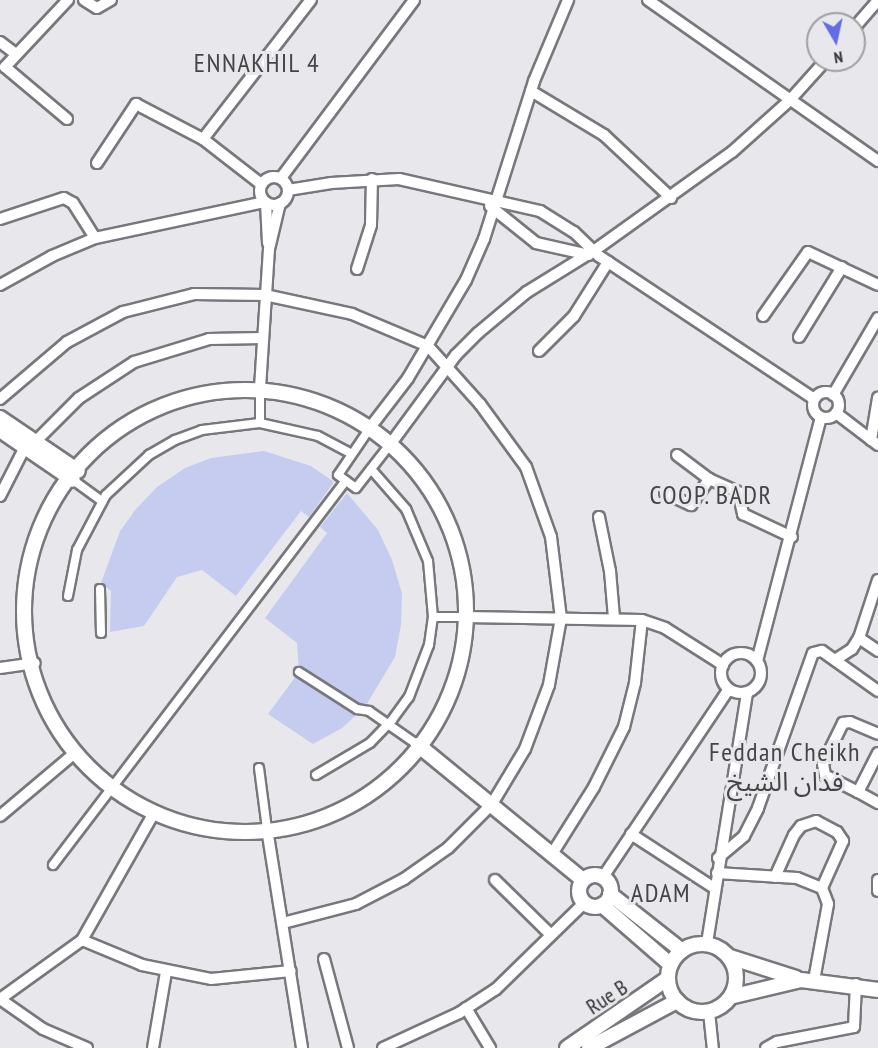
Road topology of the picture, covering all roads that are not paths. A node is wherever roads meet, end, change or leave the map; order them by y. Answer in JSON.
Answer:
{"nodes":[{"id":1,"x":68,"y":0,"type":"edge"},
{"id":2,"x":84,"y":0,"type":"edge"},
{"id":3,"x":111,"y":0,"type":"edge"},
{"id":4,"x":311,"y":0,"type":"edge"},
{"id":5,"x":414,"y":0,"type":"edge"},
{"id":6,"x":568,"y":0,"type":"edge"},
{"id":7,"x":648,"y":0,"type":"edge"},
{"id":8,"x":878,"y":0,"type":"edge"},
{"id":9,"x":866,"y":14,"type":"edge"},
{"id":10,"x":0,"y":42,"type":"edge"},
{"id":11,"x":16,"y":54,"type":"junction"},
{"id":12,"x":815,"y":72,"type":"edge"},
{"id":13,"x":531,"y":91,"type":"junction"},
{"id":14,"x":790,"y":100,"type":"junction"},
{"id":15,"x":68,"y":119,"type":"dead end"},
{"id":16,"x":203,"y":139,"type":"junction"},
{"id":17,"x":878,"y":161,"type":"edge"},
{"id":18,"x":97,"y":164,"type":"dead end"},
{"id":19,"x":281,"y":178,"type":"junction"},
{"id":20,"x":372,"y":180,"type":"junction"},
{"id":21,"x":261,"y":184,"type":"junction"},
{"id":22,"x":288,"y":190,"type":"junction"},
{"id":23,"x":671,"y":198,"type":"junction"},
{"id":24,"x":265,"y":203,"type":"junction"},
{"id":25,"x":280,"y":204,"type":"junction"},
{"id":26,"x":492,"y":204,"type":"junction"},
{"id":27,"x":0,"y":219,"type":"edge"},
{"id":28,"x":95,"y":238,"type":"junction"},
{"id":29,"x":269,"y":249,"type":"junction"},
{"id":30,"x":598,"y":256,"type":"junction"},
{"id":31,"x":842,"y":267,"type":"junction"},
{"id":32,"x":357,"y":269,"type":"dead end"},
{"id":33,"x":0,"y":285,"type":"edge"},
{"id":34,"x":878,"y":285,"type":"edge"},
{"id":35,"x":265,"y":295,"type":"junction"},
{"id":36,"x":764,"y":316,"type":"dead end"},
{"id":37,"x":878,"y":318,"type":"edge"},
{"id":38,"x":799,"y":337,"type":"dead end"},
{"id":39,"x":263,"y":338,"type":"junction"},
{"id":40,"x":428,"y":346,"type":"junction"},
{"id":41,"x":539,"y":351,"type":"dead end"},
{"id":42,"x":448,"y":366,"type":"junction"},
{"id":43,"x":260,"y":388,"type":"junction"},
{"id":44,"x":833,"y":395,"type":"junction"},
{"id":45,"x":878,"y":398,"type":"edge"},
{"id":46,"x":0,"y":399,"type":"edge"},
{"id":47,"x":814,"y":399,"type":"junction"},
{"id":48,"x":836,"y":413,"type":"junction"},
{"id":49,"x":821,"y":417,"type":"junction"},
{"id":50,"x":0,"y":418,"type":"edge"},
{"id":51,"x":260,"y":423,"type":"junction"},
{"id":52,"x":372,"y":425,"type":"junction"},
{"id":53,"x":0,"y":430,"type":"edge"},
{"id":54,"x":392,"y":442,"type":"junction"},
{"id":55,"x":875,"y":443,"type":"edge"},
{"id":56,"x":30,"y":445,"type":"junction"},
{"id":57,"x":352,"y":454,"type":"junction"},
{"id":58,"x":677,"y":455,"type":"dead end"},
{"id":59,"x":371,"y":469,"type":"junction"},
{"id":60,"x":76,"y":476,"type":"junction"},
{"id":61,"x":709,"y":478,"type":"junction"},
{"id":62,"x":346,"y":481,"type":"junction"},
{"id":63,"x":665,"y":493,"type":"dead end"},
{"id":64,"x":0,"y":496,"type":"edge"},
{"id":65,"x":102,"y":501,"type":"junction"},
{"id":66,"x":599,"y":517,"type":"dead end"},
{"id":67,"x":792,"y":537,"type":"junction"},
{"id":68,"x":878,"y":580,"type":"edge"},
{"id":69,"x":100,"y":589,"type":"dead end"},
{"id":70,"x":68,"y":596,"type":"dead end"},
{"id":71,"x":875,"y":597,"type":"edge"},
{"id":72,"x":433,"y":617,"type":"junction"},
{"id":73,"x":465,"y":617,"type":"junction"},
{"id":74,"x":561,"y":618,"type":"junction"},
{"id":75,"x":614,"y":618,"type":"junction"},
{"id":76,"x":642,"y":620,"type":"junction"},
{"id":77,"x":102,"y":633,"type":"dead end"},
{"id":78,"x":859,"y":638,"type":"junction"},
{"id":79,"x":878,"y":651,"type":"edge"},
{"id":80,"x":836,"y":660,"type":"junction"},
{"id":81,"x":758,"y":661,"type":"junction"},
{"id":82,"x":35,"y":663,"type":"junction"},
{"id":83,"x":723,"y":665,"type":"junction"},
{"id":84,"x":0,"y":668,"type":"edge"},
{"id":85,"x":299,"y":672,"type":"dead end"},
{"id":86,"x":729,"y":689,"type":"junction"},
{"id":87,"x":878,"y":691,"type":"edge"},
{"id":88,"x":747,"y":693,"type":"junction"},
{"id":89,"x":390,"y":723,"type":"junction"},
{"id":90,"x":878,"y":734,"type":"edge"},
{"id":91,"x":418,"y":745,"type":"junction"},
{"id":92,"x":878,"y":753,"type":"edge"},
{"id":93,"x":70,"y":757,"type":"junction"},
{"id":94,"x":259,"y":768,"type":"dead end"},
{"id":95,"x":316,"y":775,"type":"dead end"},
{"id":96,"x":858,"y":792,"type":"junction"},
{"id":97,"x":107,"y":795,"type":"junction"},
{"id":98,"x":878,"y":803,"type":"edge"},
{"id":99,"x":492,"y":804,"type":"junction"},
{"id":100,"x":0,"y":816,"type":"edge"},
{"id":101,"x":151,"y":819,"type":"junction"},
{"id":102,"x":267,"y":830,"type":"junction"},
{"id":103,"x":631,"y":834,"type":"junction"},
{"id":104,"x":552,"y":854,"type":"junction"},
{"id":105,"x":718,"y":858,"type":"junction"},
{"id":106,"x":53,"y":865,"type":"dead end"},
{"id":107,"x":717,"y":873,"type":"junction"},
{"id":108,"x":603,"y":876,"type":"junction"},
{"id":109,"x":775,"y":877,"type":"junction"},
{"id":110,"x":495,"y":880,"type":"dead end"},
{"id":111,"x":583,"y":880,"type":"junction"},
{"id":112,"x":878,"y":880,"type":"edge"},
{"id":113,"x":714,"y":888,"type":"junction"},
{"id":114,"x":822,"y":888,"type":"junction"},
{"id":115,"x":878,"y":891,"type":"edge"},
{"id":116,"x":606,"y":900,"type":"junction"},
{"id":117,"x":584,"y":903,"type":"junction"},
{"id":118,"x":283,"y":923,"type":"junction"},
{"id":119,"x":552,"y":936,"type":"junction"},
{"id":120,"x":82,"y":940,"type":"junction"},
{"id":121,"x":707,"y":944,"type":"junction"},
{"id":122,"x":681,"y":950,"type":"junction"},
{"id":123,"x":730,"y":957,"type":"junction"},
{"id":124,"x":324,"y":958,"type":"dead end"},
{"id":125,"x":671,"y":965,"type":"junction"},
{"id":126,"x":291,"y":971,"type":"junction"},
{"id":127,"x":166,"y":972,"type":"junction"},
{"id":128,"x":667,"y":979,"type":"junction"},
{"id":129,"x":807,"y":980,"type":"junction"},
{"id":130,"x":856,"y":984,"type":"junction"},
{"id":131,"x":878,"y":990,"type":"edge"},
{"id":132,"x":734,"y":996,"type":"junction"},
{"id":133,"x":0,"y":999,"type":"edge"},
{"id":134,"x":677,"y":1001,"type":"junction"},
{"id":135,"x":466,"y":1008,"type":"junction"},
{"id":136,"x":709,"y":1012,"type":"junction"},
{"id":137,"x":403,"y":1045,"type":"edge"},
{"id":138,"x":87,"y":1048,"type":"edge"},
{"id":139,"x":153,"y":1048,"type":"edge"},
{"id":140,"x":302,"y":1048,"type":"edge"},
{"id":141,"x":348,"y":1048,"type":"edge"},
{"id":142,"x":383,"y":1048,"type":"edge"},
{"id":143,"x":490,"y":1048,"type":"edge"},
{"id":144,"x":567,"y":1048,"type":"edge"},
{"id":145,"x":589,"y":1048,"type":"edge"},
{"id":146,"x":713,"y":1048,"type":"edge"},
{"id":147,"x":766,"y":1048,"type":"edge"}],
"edges":[{"from":1,"to":11,"type":"street"},
{"from":2,"to":3,"type":"street"},
{"from":4,"to":16,"type":"street"},
{"from":5,"to":19,"type":"street"},
{"from":6,"to":13,"type":"street"},
{"from":7,"to":14,"type":"street"},
{"from":8,"to":9,"type":"street"},
{"from":10,"to":11,"type":"street"},
{"from":11,"to":15,"type":"street"},
{"from":12,"to":14,"type":"street"},
{"from":13,"to":23,"type":"street"},
{"from":13,"to":26,"type":"street"},
{"from":14,"to":17,"type":"street"},
{"from":14,"to":23,"type":"street"},
{"from":16,"to":18,"type":"street"},
{"from":16,"to":21,"type":"street"},
{"from":19,"to":21,"type":"street"},
{"from":19,"to":22,"type":"street"},
{"from":20,"to":22,"type":"street"},
{"from":20,"to":26,"type":"street"},
{"from":20,"to":32,"type":"street"},
{"from":21,"to":24,"type":"street"},
{"from":22,"to":25,"type":"street"},
{"from":23,"to":30,"type":"street"},
{"from":24,"to":25,"type":"street"},
{"from":24,"to":28,"type":"street"},
{"from":24,"to":29,"type":"street"},
{"from":25,"to":29,"type":"street"},
{"from":26,"to":30,"type":"street"},
{"from":26,"to":30,"type":"street"},
{"from":26,"to":40,"type":"street"},
{"from":27,"to":28,"type":"street"},
{"from":28,"to":33,"type":"street"},
{"from":29,"to":35,"type":"street"},
{"from":30,"to":41,"type":"street"},
{"from":30,"to":42,"type":"street"},
{"from":30,"to":47,"type":"street"},
{"from":31,"to":34,"type":"street"},
{"from":31,"to":36,"type":"street"},
{"from":31,"to":38,"type":"street"},
{"from":35,"to":39,"type":"street"},
{"from":35,"to":40,"type":"street"},
{"from":35,"to":46,"type":"street"},
{"from":37,"to":44,"type":"street"},
{"from":39,"to":43,"type":"street"},
{"from":39,"to":56,"type":"street"},
{"from":40,"to":42,"type":"street"},
{"from":40,"to":52,"type":"street"},
{"from":42,"to":54,"type":"street"},
{"from":42,"to":74,"type":"street"},
{"from":43,"to":51,"type":"street"},
{"from":43,"to":52,"type":"street"},
{"from":43,"to":60,"type":"street"},
{"from":44,"to":47,"type":"street"},
{"from":44,"to":48,"type":"street"},
{"from":45,"to":55,"type":"street"},
{"from":47,"to":49,"type":"street"},
{"from":48,"to":49,"type":"street"},
{"from":48,"to":55,"type":"street"},
{"from":49,"to":67,"type":"street"},
{"from":50,"to":56,"type":"street"},
{"from":51,"to":57,"type":"street"},
{"from":51,"to":65,"type":"street"},
{"from":52,"to":54,"type":"street"},
{"from":52,"to":57,"type":"street"},
{"from":53,"to":56,"type":"street"},
{"from":54,"to":59,"type":"street"},
{"from":54,"to":73,"type":"street"},
{"from":56,"to":60,"type":"street"},
{"from":56,"to":64,"type":"street"},
{"from":57,"to":62,"type":"street"},
{"from":58,"to":61,"type":"street"},
{"from":59,"to":62,"type":"street"},
{"from":59,"to":72,"type":"street"},
{"from":60,"to":65,"type":"street"},
{"from":60,"to":82,"type":"street"},
{"from":61,"to":63,"type":"street"},
{"from":61,"to":67,"type":"street"},
{"from":62,"to":97,"type":"street"},
{"from":65,"to":70,"type":"street"},
{"from":66,"to":75,"type":"street"},
{"from":67,"to":81,"type":"street"},
{"from":68,"to":71,"type":"street"},
{"from":69,"to":77,"type":"street"},
{"from":71,"to":78,"type":"street"},
{"from":72,"to":73,"type":"street"},
{"from":72,"to":89,"type":"street"},
{"from":73,"to":74,"type":"street"},
{"from":73,"to":91,"type":"street"},
{"from":74,"to":75,"type":"street"},
{"from":74,"to":99,"type":"street"},
{"from":75,"to":76,"type":"street"},
{"from":76,"to":83,"type":"street"},
{"from":76,"to":104,"type":"street"},
{"from":78,"to":79,"type":"street"},
{"from":78,"to":80,"type":"street"},
{"from":80,"to":87,"type":"street"},
{"from":80,"to":105,"type":"street"},
{"from":81,"to":83,"type":"street"},
{"from":81,"to":88,"type":"street"},
{"from":82,"to":84,"type":"street"},
{"from":82,"to":93,"type":"street"},
{"from":83,"to":86,"type":"street"},
{"from":85,"to":89,"type":"street"},
{"from":86,"to":88,"type":"street"},
{"from":86,"to":103,"type":"street"},
{"from":88,"to":105,"type":"street"},
{"from":89,"to":91,"type":"street"},
{"from":89,"to":95,"type":"street"},
{"from":90,"to":96,"type":"street"},
{"from":91,"to":99,"type":"street"},
{"from":91,"to":102,"type":"street"},
{"from":92,"to":96,"type":"street"},
{"from":93,"to":97,"type":"street"},
{"from":93,"to":100,"type":"street"},
{"from":94,"to":102,"type":"street"},
{"from":96,"to":98,"type":"street"},
{"from":97,"to":101,"type":"street"},
{"from":97,"to":106,"type":"street"},
{"from":99,"to":104,"type":"street"},
{"from":99,"to":118,"type":"street"},
{"from":101,"to":102,"type":"street"},
{"from":101,"to":120,"type":"street"},
{"from":102,"to":118,"type":"street"},
{"from":103,"to":108,"type":"street"},
{"from":103,"to":113,"type":"street"},
{"from":104,"to":111,"type":"street"},
{"from":105,"to":107,"type":"street"},
{"from":107,"to":109,"type":"street"},
{"from":107,"to":113,"type":"street"},
{"from":108,"to":111,"type":"street"},
{"from":108,"to":116,"type":"street"},
{"from":109,"to":114,"type":"street"},
{"from":109,"to":114,"type":"street"},
{"from":110,"to":119,"type":"street"},
{"from":111,"to":117,"type":"street"},
{"from":112,"to":115,"type":"street"},
{"from":113,"to":121,"type":"street"},
{"from":114,"to":129,"type":"street"},
{"from":116,"to":117,"type":"street"},
{"from":116,"to":122,"type":"street"},
{"from":116,"to":125,"type":"street"},
{"from":117,"to":119,"type":"street"},
{"from":118,"to":126,"type":"street"},
{"from":119,"to":135,"type":"street"},
{"from":120,"to":127,"type":"street"},
{"from":120,"to":133,"type":"street"},
{"from":121,"to":122,"type":"street"},
{"from":121,"to":123,"type":"street"},
{"from":122,"to":125,"type":"street"},
{"from":123,"to":129,"type":"street"},
{"from":123,"to":132,"type":"street"},
{"from":124,"to":141,"type":"street"},
{"from":125,"to":128,"type":"street"},
{"from":126,"to":127,"type":"street"},
{"from":126,"to":140,"type":"street"},
{"from":127,"to":139,"type":"street"},
{"from":128,"to":134,"type":"street"},
{"from":128,"to":144,"type":"street","name":"Rue B"},
{"from":129,"to":130,"type":"street"},
{"from":129,"to":132,"type":"street"},
{"from":130,"to":131,"type":"street"},
{"from":130,"to":147,"type":"street"},
{"from":132,"to":136,"type":"street"},
{"from":133,"to":138,"type":"street"},
{"from":134,"to":136,"type":"street"},
{"from":134,"to":145,"type":"street","name":"Rue B"},
{"from":135,"to":137,"type":"street"},
{"from":135,"to":143,"type":"street"},
{"from":136,"to":146,"type":"street"},
{"from":137,"to":142,"type":"street"}]}
